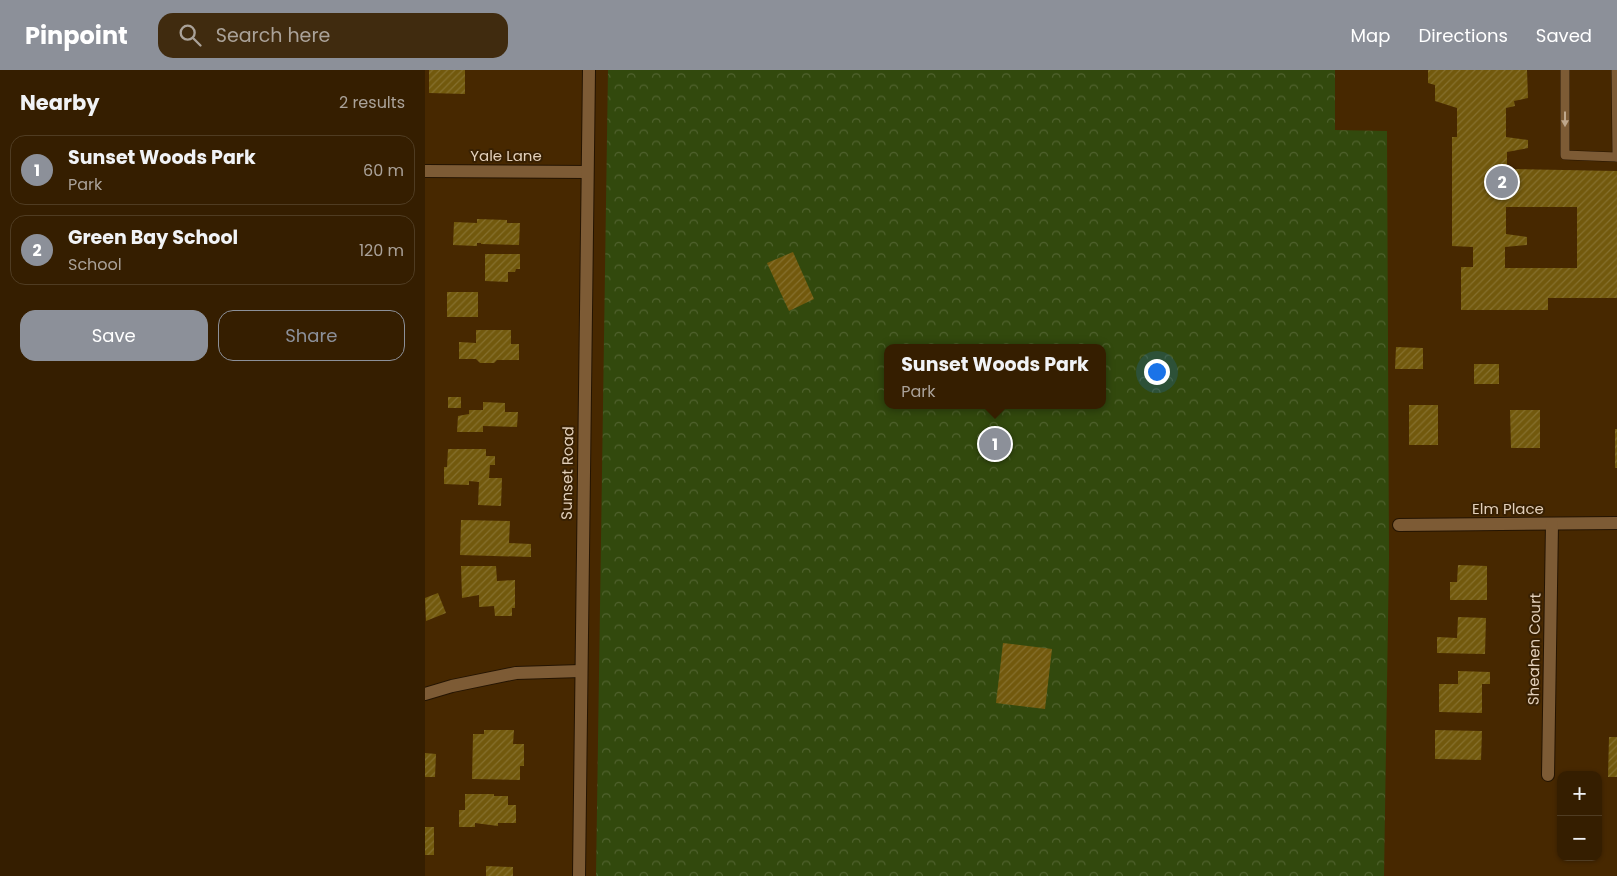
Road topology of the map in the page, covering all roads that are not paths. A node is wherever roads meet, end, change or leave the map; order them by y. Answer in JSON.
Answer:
{"nodes":[{"id":1,"x":589,"y":70,"type":"edge"},
{"id":2,"x":1565,"y":70,"type":"edge"},
{"id":3,"x":1616,"y":70,"type":"edge"},
{"id":4,"x":1617,"y":157,"type":"edge"},
{"id":5,"x":425,"y":171,"type":"edge"},
{"id":6,"x":587,"y":172,"type":"junction"},
{"id":7,"x":1617,"y":523,"type":"edge"},
{"id":8,"x":1552,"y":524,"type":"junction"},
{"id":9,"x":1399,"y":525,"type":"dead end"},
{"id":10,"x":581,"y":671,"type":"junction"},
{"id":11,"x":425,"y":694,"type":"edge"},
{"id":12,"x":1549,"y":775,"type":"dead end"},
{"id":13,"x":579,"y":876,"type":"edge"}],
"edges":[{"from":1,"to":6,"type":"street","name":"Sunset Road"},
{"from":2,"to":4,"type":"lane","one_way":true},
{"from":3,"to":4,"type":"lane"},
{"from":5,"to":6,"type":"street","name":"Yale Lane"},
{"from":6,"to":10,"type":"street","name":"Sunset Road"},
{"from":7,"to":8,"type":"street","name":"Elm Place"},
{"from":8,"to":9,"type":"street","name":"Elm Place"},
{"from":8,"to":12,"type":"street","name":"Sheahen Court"},
{"from":10,"to":11,"type":"street"},
{"from":10,"to":13,"type":"street","name":"Sunset Road"}]}
